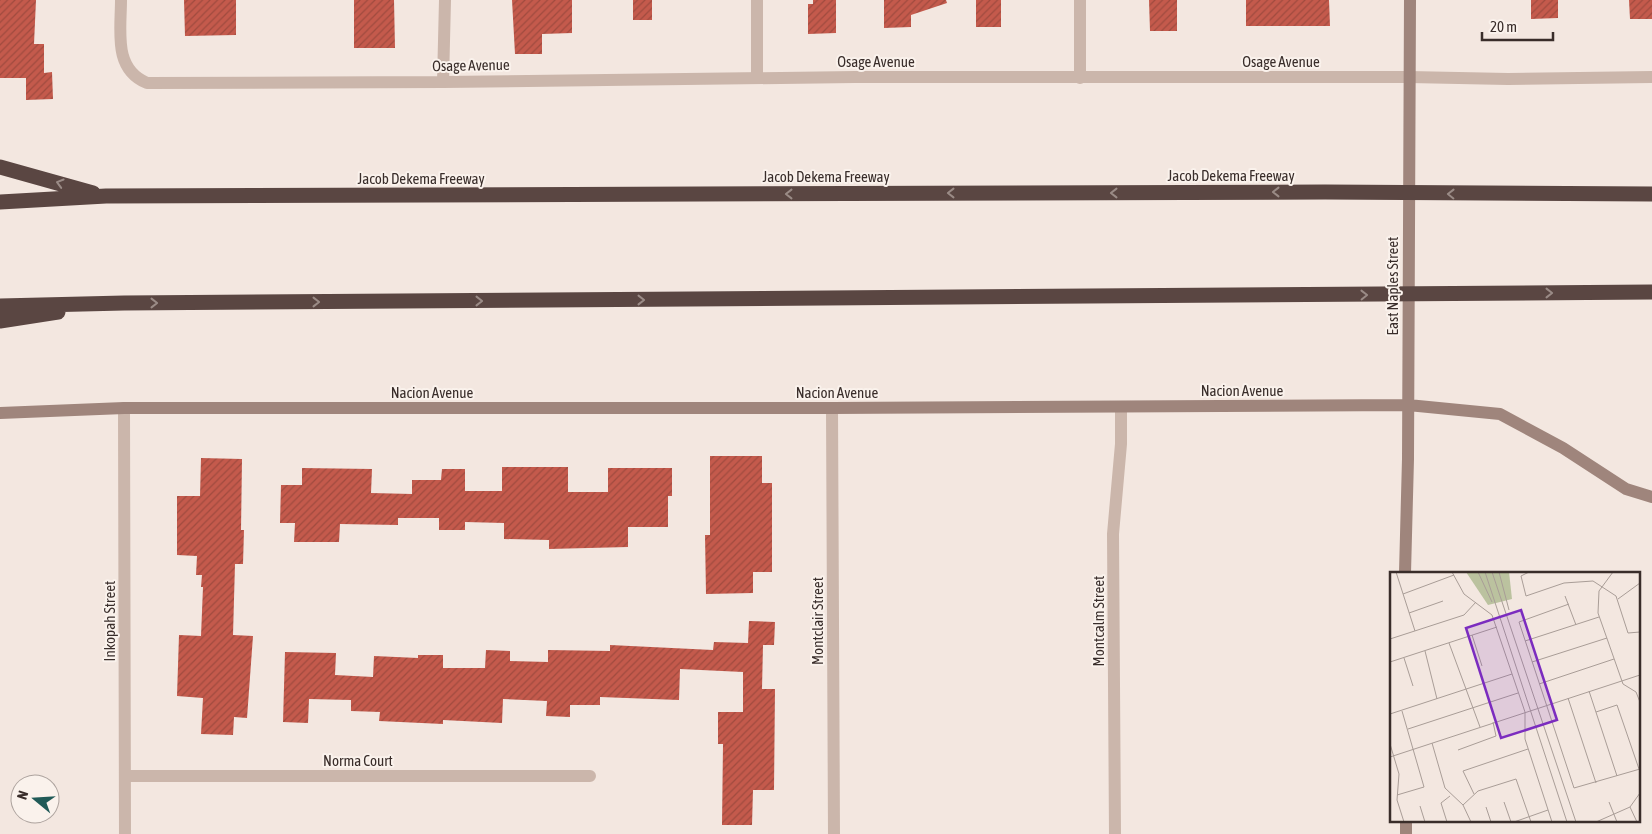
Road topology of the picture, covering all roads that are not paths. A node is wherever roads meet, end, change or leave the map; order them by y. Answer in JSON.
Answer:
{"nodes":[{"id":1,"x":121,"y":0,"type":"edge"},
{"id":2,"x":445,"y":0,"type":"edge"},
{"id":3,"x":757,"y":0,"type":"edge"},
{"id":4,"x":1080,"y":0,"type":"edge"},
{"id":5,"x":1410,"y":0,"type":"edge"},
{"id":6,"x":1409,"y":77,"type":"junction"},
{"id":7,"x":1652,"y":77,"type":"edge"},
{"id":8,"x":757,"y":78,"type":"junction"},
{"id":9,"x":1080,"y":78,"type":"junction"},
{"id":10,"x":443,"y":82,"type":"junction"},
{"id":11,"x":0,"y":166,"type":"edge"},
{"id":12,"x":1652,"y":195,"type":"edge"},
{"id":13,"x":106,"y":196,"type":"junction"},
{"id":14,"x":0,"y":202,"type":"edge"},
{"id":15,"x":1652,"y":292,"type":"edge"},
{"id":16,"x":124,"y":303,"type":"junction"},
{"id":17,"x":0,"y":306,"type":"edge"},
{"id":18,"x":0,"y":321,"type":"edge"},
{"id":19,"x":1408,"y":405,"type":"junction"},
{"id":20,"x":1121,"y":407,"type":"junction"},
{"id":21,"x":124,"y":408,"type":"junction"},
{"id":22,"x":832,"y":408,"type":"junction"},
{"id":23,"x":0,"y":413,"type":"edge"},
{"id":24,"x":1652,"y":497,"type":"edge"},
{"id":25,"x":1405,"y":572,"type":"edge"},
{"id":26,"x":126,"y":776,"type":"junction"},
{"id":27,"x":590,"y":776,"type":"dead end"},
{"id":28,"x":126,"y":834,"type":"edge"},
{"id":29,"x":834,"y":834,"type":"edge"},
{"id":30,"x":1115,"y":834,"type":"edge"}],
"edges":[{"from":1,"to":10,"type":"street","name":"Osage Avenue"},
{"from":2,"to":10,"type":"street"},
{"from":3,"to":8,"type":"street"},
{"from":4,"to":9,"type":"street"},
{"from":5,"to":6,"type":"street","name":"East Naples Street"},
{"from":6,"to":7,"type":"street","name":"Osage Avenue"},
{"from":6,"to":9,"type":"street","name":"Osage Avenue"},
{"from":6,"to":19,"type":"street","name":"East Naples Street"},
{"from":8,"to":9,"type":"street","name":"Osage Avenue"},
{"from":8,"to":10,"type":"street","name":"Osage Avenue"},
{"from":13,"to":11,"type":"highway","one_way":true},
{"from":12,"to":13,"type":"highway","name":"Jacob Dekema Freeway","one_way":true},
{"from":13,"to":14,"type":"highway","name":"Jacob Dekema Freeway"},
{"from":16,"to":15,"type":"highway","one_way":true},
{"from":16,"to":17,"type":"highway"},
{"from":16,"to":18,"type":"highway"},
{"from":19,"to":20,"type":"street","name":"Nacion Avenue"},
{"from":19,"to":24,"type":"street","name":"Nacion Avenue"},
{"from":19,"to":25,"type":"street","name":"East Naples Street"},
{"from":20,"to":22,"type":"street","name":"Nacion Avenue"},
{"from":20,"to":30,"type":"street","name":"Montcalm Street"},
{"from":21,"to":22,"type":"street","name":"Nacion Avenue"},
{"from":21,"to":23,"type":"street","name":"Nacion Avenue"},
{"from":21,"to":26,"type":"street","name":"Inkopah Street"},
{"from":22,"to":29,"type":"street","name":"Montclair Street"},
{"from":26,"to":27,"type":"street","name":"Norma Court"},
{"from":26,"to":28,"type":"street","name":"Inkopah Street"}]}
